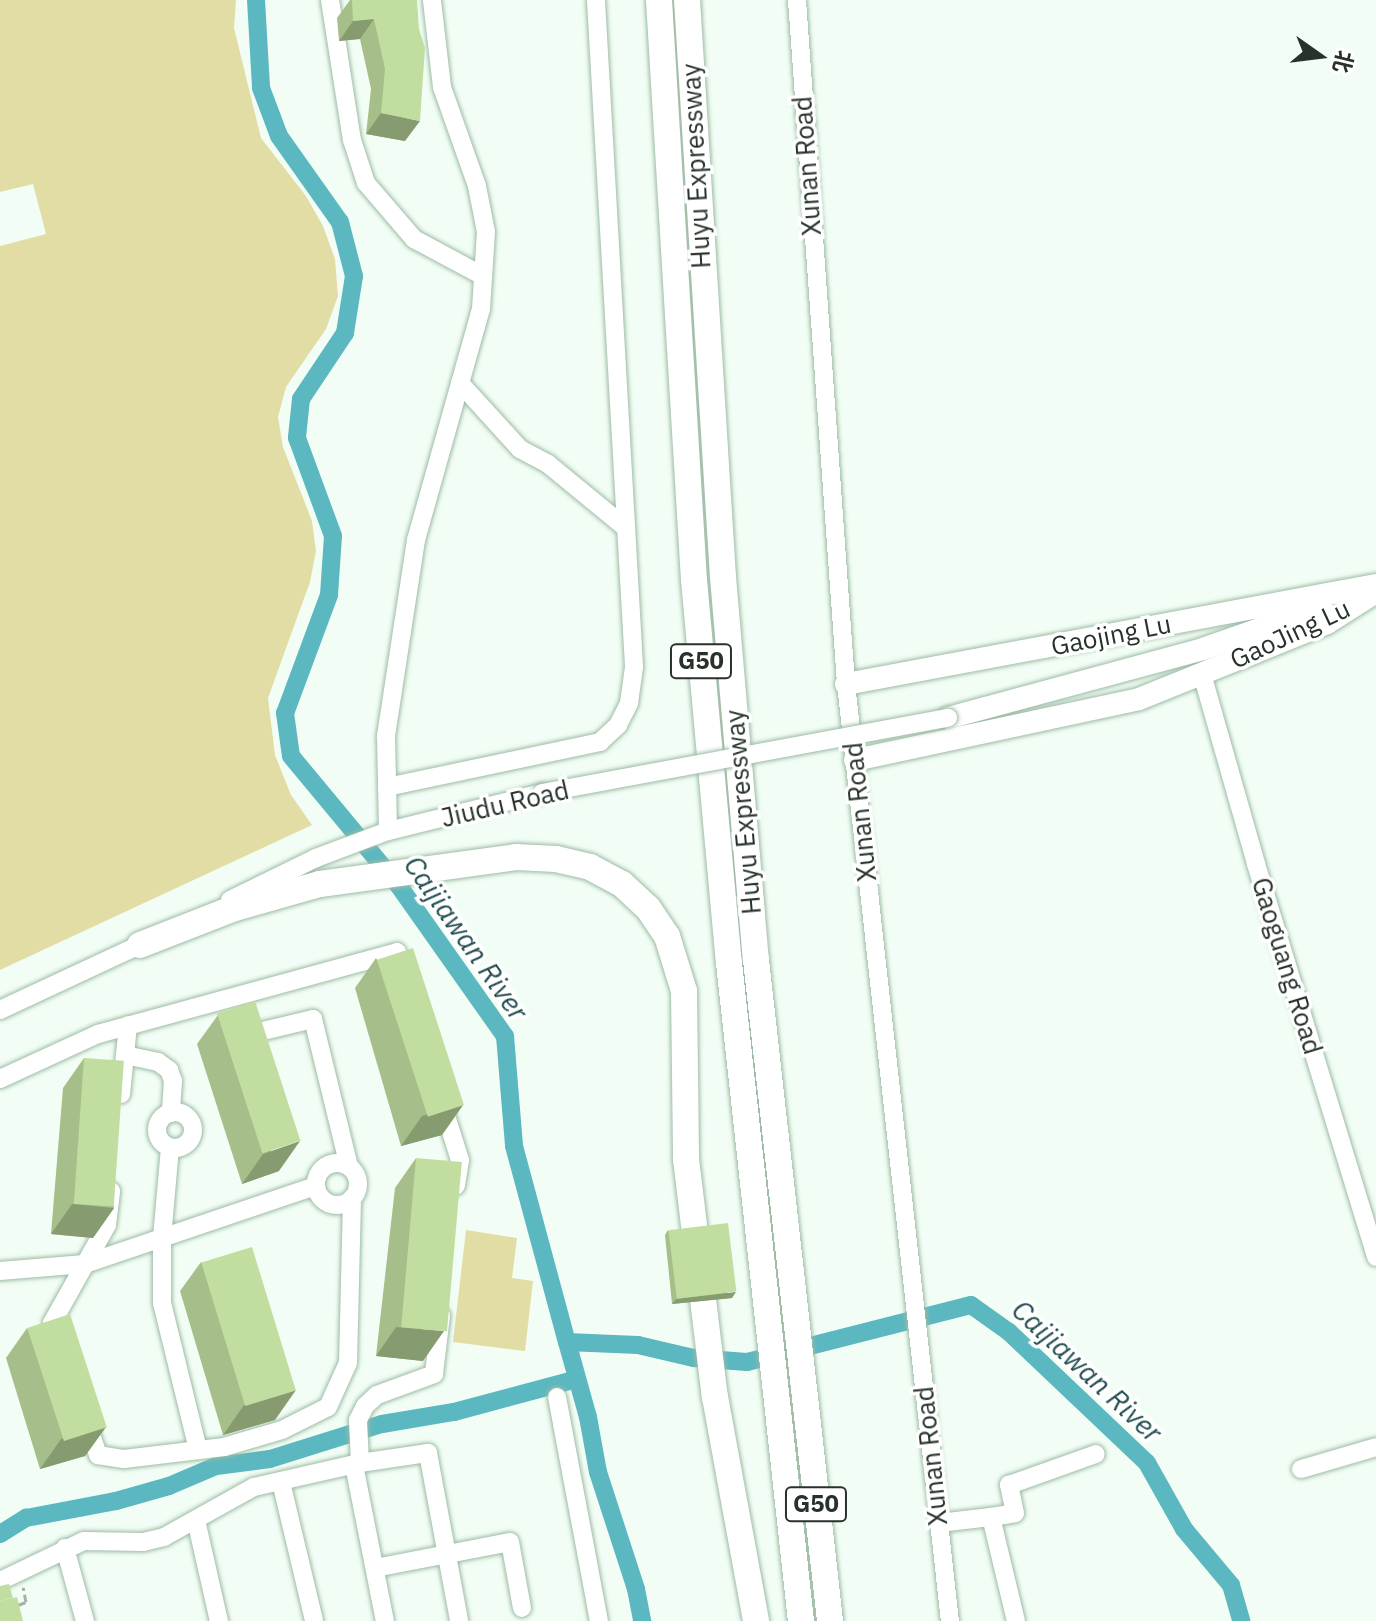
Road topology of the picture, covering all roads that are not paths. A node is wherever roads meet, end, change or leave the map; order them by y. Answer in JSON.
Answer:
{"nodes":[{"id":1,"x":330,"y":0,"type":"edge"},
{"id":2,"x":432,"y":0,"type":"edge"},
{"id":3,"x":596,"y":0,"type":"edge"},
{"id":4,"x":659,"y":0,"type":"edge"},
{"id":5,"x":689,"y":0,"type":"edge"},
{"id":6,"x":797,"y":0,"type":"edge"},
{"id":7,"x":483,"y":276,"type":"junction"},
{"id":8,"x":460,"y":383,"type":"junction"},
{"id":9,"x":626,"y":528,"type":"junction"},
{"id":10,"x":1376,"y":588,"type":"edge"},
{"id":11,"x":1202,"y":674,"type":"junction"},
{"id":12,"x":846,"y":684,"type":"junction"},
{"id":13,"x":948,"y":718,"type":"joint"},
{"id":14,"x":855,"y":760,"type":"junction"},
{"id":15,"x":387,"y":787,"type":"junction"},
{"id":16,"x":388,"y":831,"type":"junction"},
{"id":17,"x":140,"y":945,"type":"junction"},
{"id":18,"x":233,"y":997,"type":"junction"},
{"id":19,"x":410,"y":997,"type":"edge"},
{"id":20,"x":0,"y":1010,"type":"edge"},
{"id":21,"x":128,"y":1025,"type":"junction"},
{"id":22,"x":125,"y":1055,"type":"junction"},
{"id":23,"x":0,"y":1079,"type":"edge"},
{"id":24,"x":437,"y":1086,"type":"edge"},
{"id":25,"x":171,"y":1113,"type":"junction"},
{"id":26,"x":119,"y":1117,"type":"edge"},
{"id":27,"x":170,"y":1148,"type":"junction"},
{"id":28,"x":349,"y":1167,"type":"junction"},
{"id":29,"x":112,"y":1179,"type":"edge"},
{"id":30,"x":316,"y":1186,"type":"junction"},
{"id":31,"x":352,"y":1198,"type":"junction"},
{"id":32,"x":454,"y":1205,"type":"edge"},
{"id":33,"x":162,"y":1238,"type":"junction"},
{"id":34,"x":1376,"y":1257,"type":"edge"},
{"id":35,"x":85,"y":1264,"type":"junction"},
{"id":36,"x":0,"y":1271,"type":"edge"},
{"id":37,"x":443,"y":1297,"type":"edge"},
{"id":38,"x":67,"y":1367,"type":"edge"},
{"id":39,"x":557,"y":1397,"type":"dead end"},
{"id":40,"x":83,"y":1411,"type":"edge"},
{"id":41,"x":1376,"y":1447,"type":"edge"},
{"id":42,"x":198,"y":1450,"type":"junction"},
{"id":43,"x":1096,"y":1454,"type":"dead end"},
{"id":44,"x":357,"y":1464,"type":"junction"},
{"id":45,"x":1301,"y":1469,"type":"dead end"},
{"id":46,"x":281,"y":1482,"type":"junction"},
{"id":47,"x":991,"y":1517,"type":"junction"},
{"id":48,"x":196,"y":1520,"type":"junction"},
{"id":49,"x":939,"y":1523,"type":"junction"},
{"id":50,"x":65,"y":1548,"type":"junction"},
{"id":51,"x":447,"y":1554,"type":"junction"},
{"id":52,"x":375,"y":1568,"type":"junction"},
{"id":53,"x":0,"y":1581,"type":"edge"},
{"id":54,"x":522,"y":1608,"type":"dead end"},
{"id":55,"x":85,"y":1621,"type":"edge"},
{"id":56,"x":219,"y":1621,"type":"edge"},
{"id":57,"x":314,"y":1621,"type":"edge"},
{"id":58,"x":385,"y":1621,"type":"edge"},
{"id":59,"x":459,"y":1621,"type":"edge"},
{"id":60,"x":599,"y":1621,"type":"edge"},
{"id":61,"x":756,"y":1621,"type":"edge"},
{"id":62,"x":799,"y":1621,"type":"edge"},
{"id":63,"x":830,"y":1621,"type":"edge"},
{"id":64,"x":950,"y":1621,"type":"edge"},
{"id":65,"x":1016,"y":1621,"type":"edge"}],
"edges":[{"from":1,"to":7,"type":"street"},
{"from":2,"to":7,"type":"street"},
{"from":3,"to":9,"type":"street"},
{"from":4,"to":62,"type":"highway","name":"Huyu Expressway","number":"G50"},
{"from":5,"to":63,"type":"highway","name":"Huyu Expressway","number":"G50"},
{"from":6,"to":12,"type":"street","name":"Xunan Road"},
{"from":7,"to":8,"type":"street"},
{"from":8,"to":9,"type":"street"},
{"from":8,"to":15,"type":"street"},
{"from":9,"to":15,"type":"street"},
{"from":10,"to":11,"type":"main road","name":"GaoJing Lu"},
{"from":10,"to":12,"type":"main road","name":"Gaojing Lu"},
{"from":10,"to":13,"type":"main road","name":"Gaojing Lu"},
{"from":11,"to":14,"type":"main road","name":"GaoJing Lu"},
{"from":11,"to":34,"type":"street","name":"Gaoguang Road"},
{"from":12,"to":14,"type":"street","name":"Xunan Road"},
{"from":13,"to":16,"type":"street","name":"Jiudu Road","bridge":true},
{"from":14,"to":49,"type":"street","name":"Xunan Road"},
{"from":15,"to":16,"type":"street"},
{"from":16,"to":17,"type":"street","name":"Jiudu Road"},
{"from":17,"to":20,"type":"street","name":"Jiudu Road"},
{"from":17,"to":61,"type":"highway"},
{"from":18,"to":19,"type":"street"},
{"from":18,"to":21,"type":"street"},
{"from":18,"to":28,"type":"street"},
{"from":21,"to":22,"type":"street"},
{"from":21,"to":23,"type":"street"},
{"from":22,"to":25,"type":"street"},
{"from":22,"to":26,"type":"street"},
{"from":24,"to":32,"type":"street"},
{"from":25,"to":27,"type":"street"},
{"from":25,"to":27,"type":"street"},
{"from":27,"to":33,"type":"street"},
{"from":28,"to":30,"type":"street"},
{"from":28,"to":31,"type":"street"},
{"from":29,"to":35,"type":"street"},
{"from":30,"to":31,"type":"street"},
{"from":30,"to":33,"type":"street"},
{"from":31,"to":42,"type":"street"},
{"from":33,"to":35,"type":"street"},
{"from":33,"to":42,"type":"street"},
{"from":35,"to":36,"type":"street"},
{"from":35,"to":38,"type":"street"},
{"from":37,"to":44,"type":"street"},
{"from":39,"to":60,"type":"street"},
{"from":40,"to":42,"type":"street"},
{"from":41,"to":45,"type":"street"},
{"from":43,"to":47,"type":"street"},
{"from":44,"to":46,"type":"street"},
{"from":44,"to":51,"type":"street"},
{"from":44,"to":52,"type":"street"},
{"from":46,"to":48,"type":"street"},
{"from":46,"to":57,"type":"street"},
{"from":47,"to":49,"type":"street"},
{"from":47,"to":65,"type":"street"},
{"from":48,"to":50,"type":"street"},
{"from":48,"to":56,"type":"street"},
{"from":49,"to":64,"type":"street","name":"Xunan Road"},
{"from":50,"to":53,"type":"street"},
{"from":50,"to":55,"type":"street"},
{"from":51,"to":52,"type":"street"},
{"from":51,"to":54,"type":"street"},
{"from":51,"to":59,"type":"street"},
{"from":52,"to":58,"type":"street"}]}
